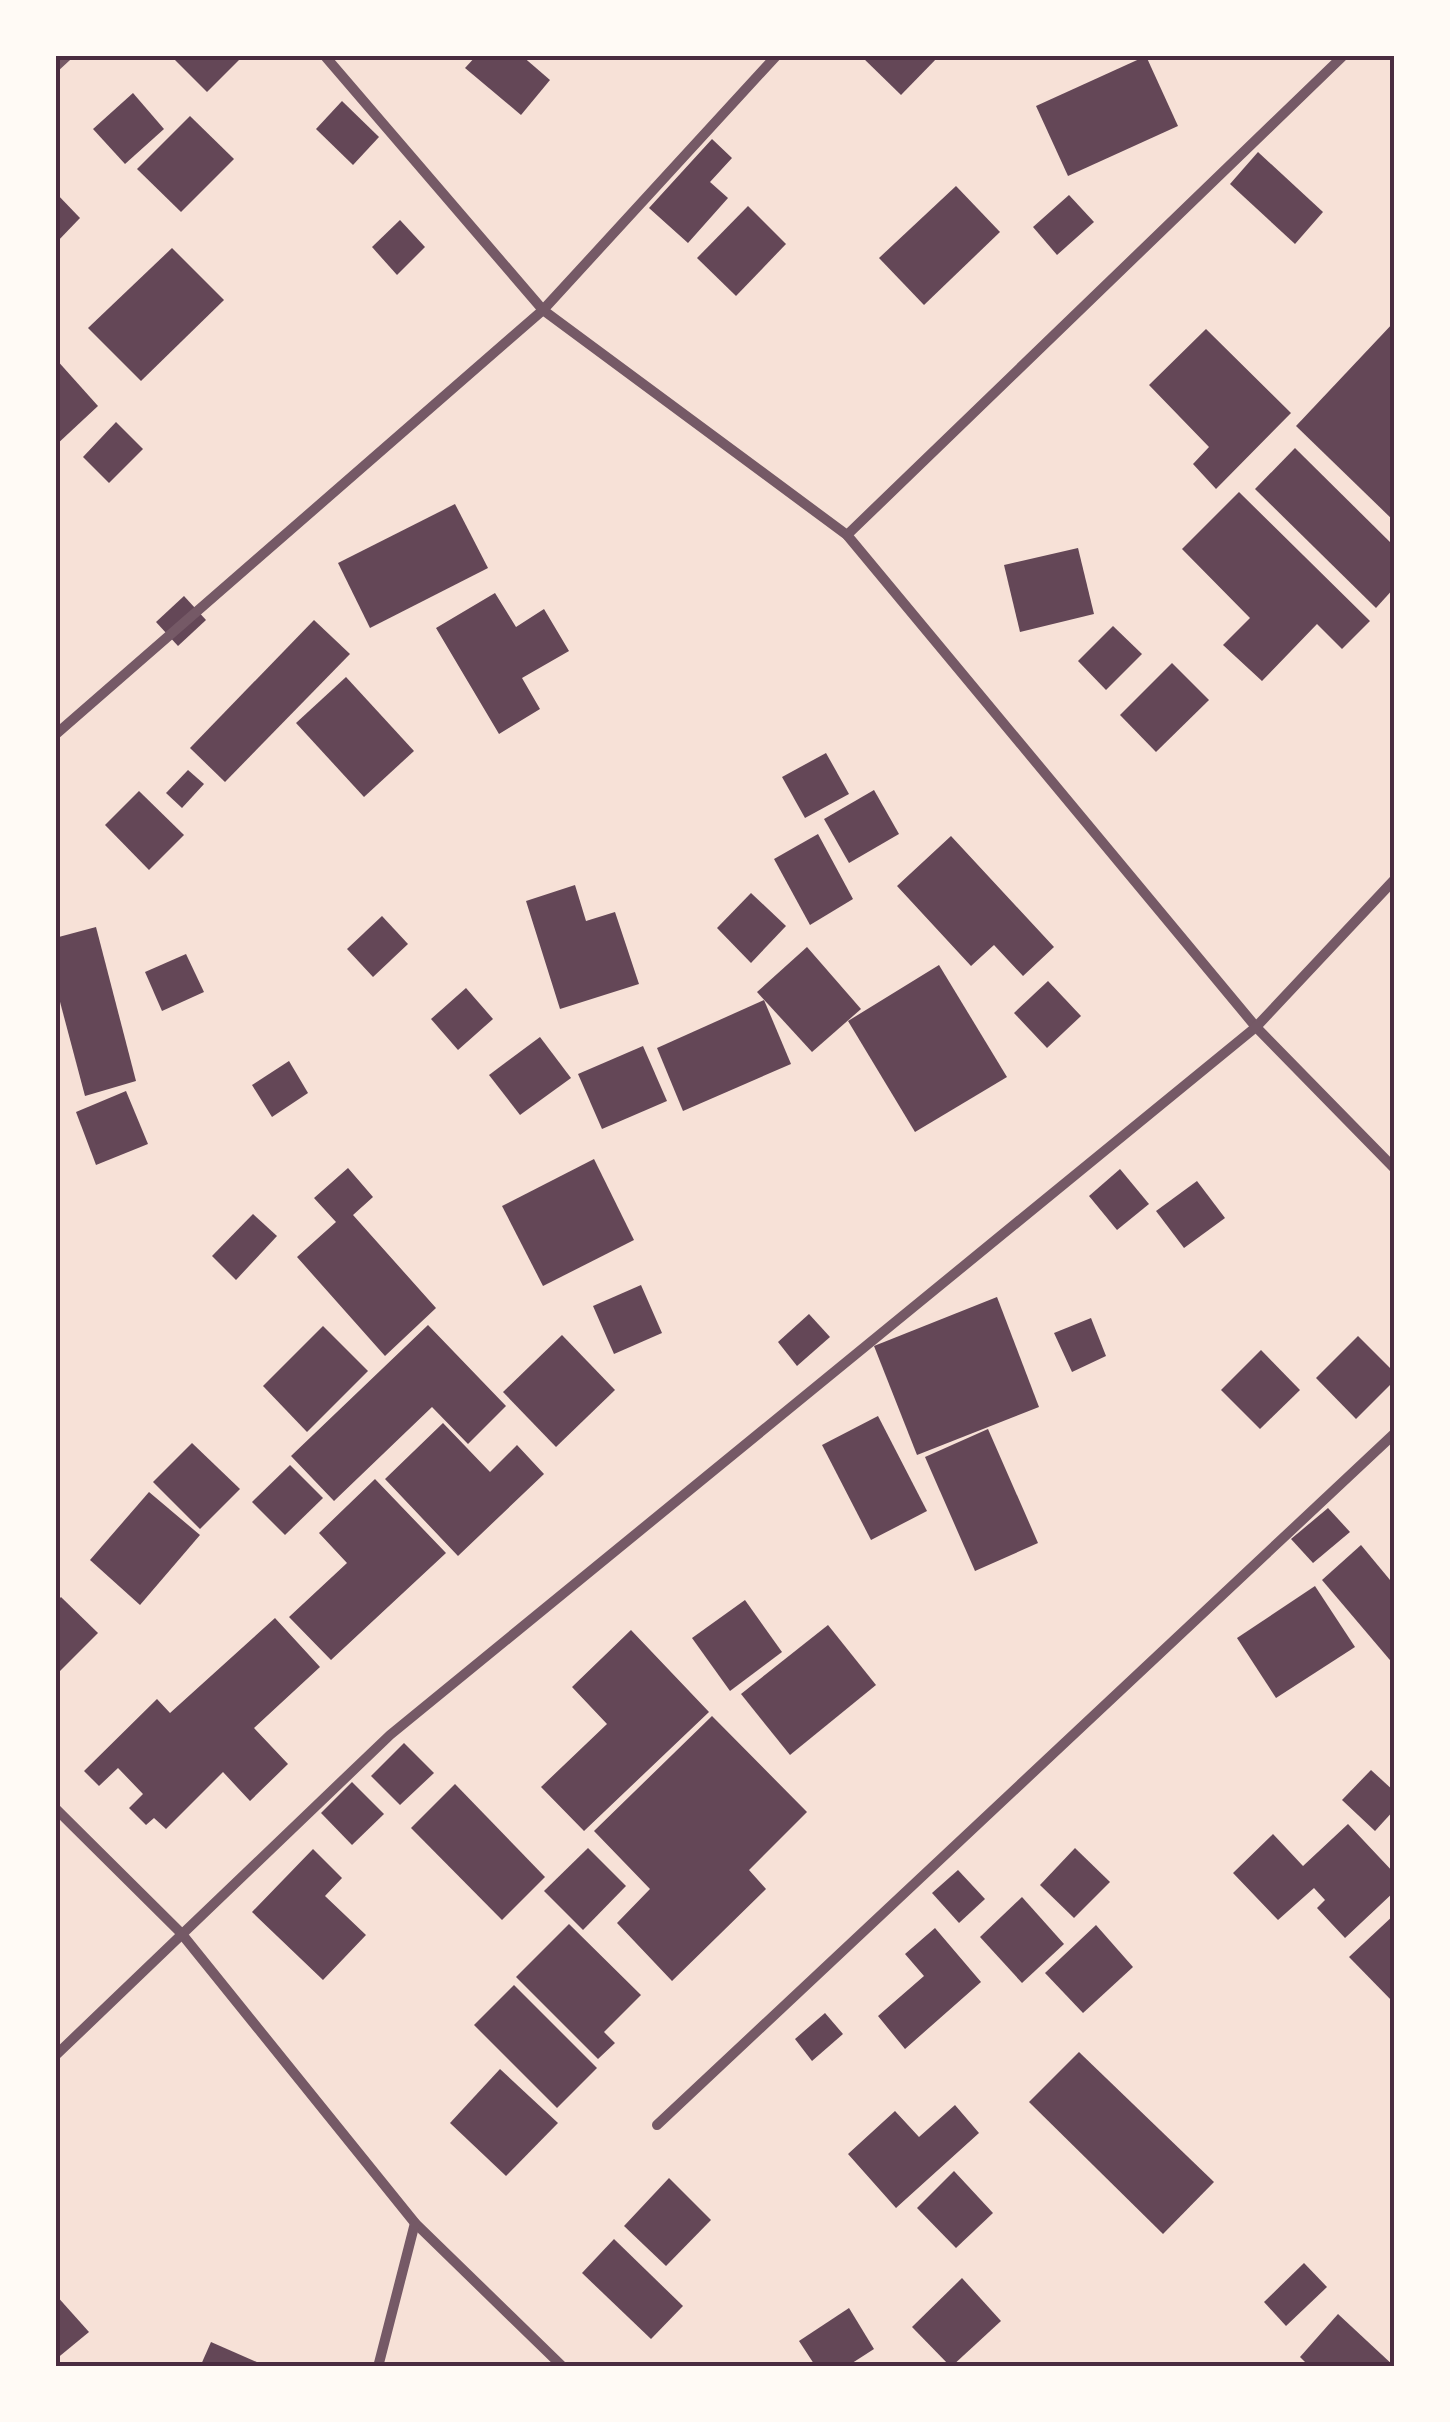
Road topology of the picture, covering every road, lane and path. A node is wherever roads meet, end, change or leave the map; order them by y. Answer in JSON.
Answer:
{"nodes":[{"id":1,"x":68,"y":55,"type":"edge"},
{"id":2,"x":324,"y":55,"type":"edge"},
{"id":3,"x":777,"y":55,"type":"edge"},
{"id":4,"x":1344,"y":55,"type":"edge"},
{"id":5,"x":55,"y":67,"type":"edge"},
{"id":6,"x":543,"y":310,"type":"junction"},
{"id":7,"x":847,"y":536,"type":"junction"},
{"id":8,"x":55,"y":736,"type":"edge"},
{"id":9,"x":1395,"y":879,"type":"edge"},
{"id":10,"x":1256,"y":1028,"type":"junction"},
{"id":11,"x":1395,"y":1169,"type":"edge"},
{"id":12,"x":1395,"y":1433,"type":"edge"},
{"id":13,"x":55,"y":1808,"type":"edge"},
{"id":14,"x":181,"y":1934,"type":"junction"},
{"id":15,"x":55,"y":2056,"type":"edge"},
{"id":16,"x":657,"y":2126,"type":"dead end"},
{"id":17,"x":415,"y":2223,"type":"junction"},
{"id":18,"x":378,"y":2367,"type":"edge"},
{"id":19,"x":563,"y":2367,"type":"edge"}],
"edges":[{"from":1,"to":5,"type":"street"},
{"from":2,"to":6,"type":"street"},
{"from":3,"to":6,"type":"street"},
{"from":4,"to":7,"type":"street"},
{"from":6,"to":7,"type":"street"},
{"from":6,"to":8,"type":"street"},
{"from":7,"to":10,"type":"street"},
{"from":9,"to":10,"type":"street"},
{"from":10,"to":11,"type":"street"},
{"from":10,"to":14,"type":"street"},
{"from":12,"to":16,"type":"street"},
{"from":13,"to":14,"type":"street"},
{"from":14,"to":15,"type":"street"},
{"from":14,"to":17,"type":"street"},
{"from":17,"to":18,"type":"street"},
{"from":17,"to":19,"type":"street"}]}
